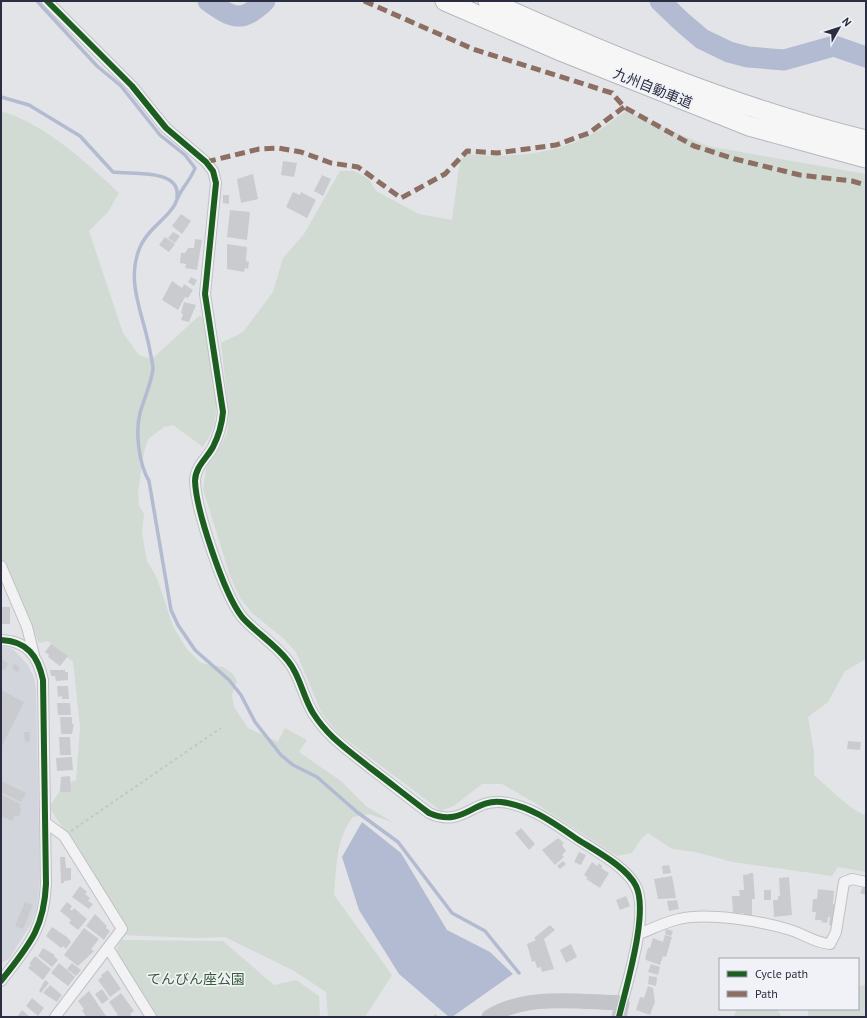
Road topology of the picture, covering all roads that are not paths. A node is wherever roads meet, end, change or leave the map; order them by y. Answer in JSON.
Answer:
{"nodes":[{"id":1,"x":47,"y":1,"type":"edge"},
{"id":2,"x":445,"y":1,"type":"edge"},
{"id":3,"x":488,"y":1,"type":"edge"},
{"id":4,"x":866,"y":140,"type":"edge"},
{"id":5,"x":866,"y":158,"type":"edge"},
{"id":6,"x":1,"y":566,"type":"edge"},
{"id":7,"x":4,"y":576,"type":"edge"},
{"id":8,"x":1,"y":640,"type":"edge"},
{"id":9,"x":34,"y":655,"type":"junction"},
{"id":10,"x":46,"y":824,"type":"junction"},
{"id":11,"x":866,"y":882,"type":"edge"},
{"id":12,"x":639,"y":934,"type":"junction"},
{"id":13,"x":108,"y":948,"type":"junction"},
{"id":14,"x":5,"y":969,"type":"edge"},
{"id":15,"x":1,"y":981,"type":"edge"},
{"id":16,"x":61,"y":1008,"type":"junction"},
{"id":17,"x":621,"y":1010,"type":"edge"},
{"id":18,"x":55,"y":1017,"type":"edge"},
{"id":19,"x":67,"y":1017,"type":"edge"},
{"id":20,"x":151,"y":1017,"type":"edge"},
{"id":21,"x":489,"y":1017,"type":"edge"}],
"edges":[{"from":1,"to":12,"type":"street"},
{"from":2,"to":5,"type":"highway","name":"九州自動車道"},
{"from":3,"to":4,"type":"highway","name":"九州自動車道"},
{"from":6,"to":7,"type":"street"},
{"from":7,"to":9,"type":"street"},
{"from":8,"to":9,"type":"street"},
{"from":9,"to":10,"type":"street"},
{"from":10,"to":13,"type":"street"},
{"from":10,"to":14,"type":"street"},
{"from":11,"to":12,"type":"street"},
{"from":12,"to":17,"type":"street"},
{"from":13,"to":16,"type":"street"},
{"from":13,"to":20,"type":"street"},
{"from":14,"to":15,"type":"street"},
{"from":16,"to":18,"type":"street"},
{"from":16,"to":19,"type":"street"},
{"from":17,"to":21,"type":"street"}]}
